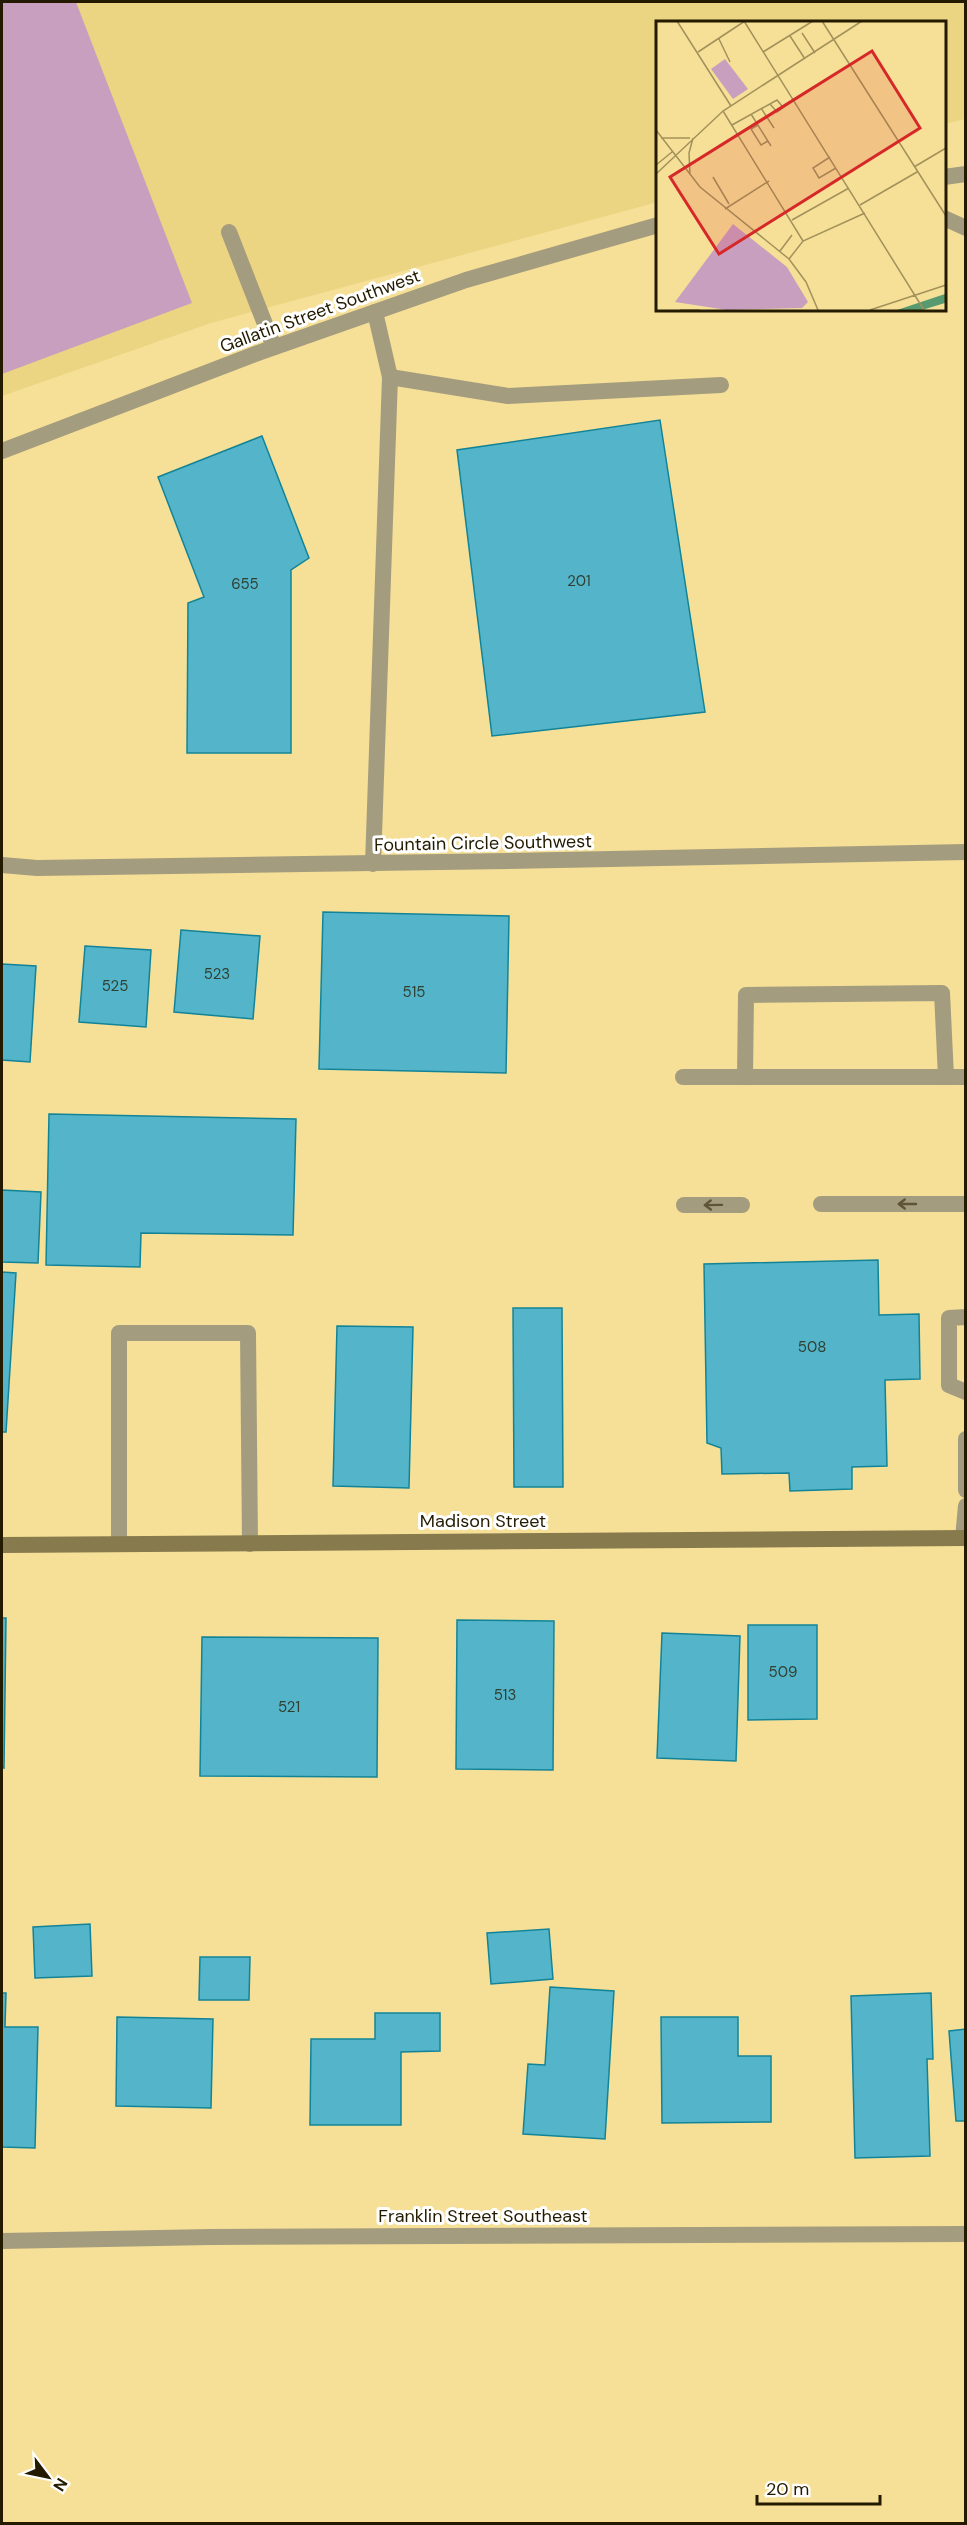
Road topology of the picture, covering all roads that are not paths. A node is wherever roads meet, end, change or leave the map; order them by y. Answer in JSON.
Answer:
{"nodes":[{"id":1,"x":966,"y":174,"type":"edge"},
{"id":2,"x":946,"y":177,"type":"edge"},
{"id":3,"x":946,"y":219,"type":"edge"},
{"id":4,"x":656,"y":226,"type":"edge"},
{"id":5,"x":966,"y":228,"type":"edge"},
{"id":6,"x":229,"y":232,"type":"dead end"},
{"id":7,"x":375,"y":312,"type":"junction"},
{"id":8,"x":274,"y":347,"type":"junction"},
{"id":9,"x":390,"y":377,"type":"junction"},
{"id":10,"x":721,"y":385,"type":"dead end"},
{"id":11,"x":2,"y":451,"type":"edge"},
{"id":12,"x":966,"y":852,"type":"edge"},
{"id":13,"x":373,"y":864,"type":"junction"},
{"id":14,"x":2,"y":865,"type":"edge"},
{"id":15,"x":683,"y":1077,"type":"dead end"},
{"id":16,"x":745,"y":1077,"type":"junction"},
{"id":17,"x":946,"y":1077,"type":"junction"},
{"id":18,"x":966,"y":1077,"type":"edge"},
{"id":19,"x":821,"y":1204,"type":"dead end"},
{"id":20,"x":966,"y":1204,"type":"edge"},
{"id":21,"x":684,"y":1205,"type":"dead end"},
{"id":22,"x":742,"y":1205,"type":"dead end"},
{"id":23,"x":957,"y":1318,"type":"edge"},
{"id":24,"x":966,"y":1392,"type":"edge"},
{"id":25,"x":966,"y":1439,"type":"edge"},
{"id":26,"x":966,"y":1490,"type":"edge"},
{"id":27,"x":966,"y":1506,"type":"edge"},
{"id":28,"x":964,"y":1538,"type":"edge"},
{"id":29,"x":119,"y":1544,"type":"junction"},
{"id":30,"x":250,"y":1544,"type":"junction"},
{"id":31,"x":2,"y":1545,"type":"edge"},
{"id":32,"x":966,"y":2234,"type":"edge"},
{"id":33,"x":2,"y":2241,"type":"edge"}],
"edges":[{"from":1,"to":2,"type":"street"},
{"from":3,"to":5,"type":"street"},
{"from":4,"to":7,"type":"street","name":"Gallatin Street Southwest"},
{"from":6,"to":8,"type":"street"},
{"from":7,"to":8,"type":"street","name":"Gallatin Street Southwest"},
{"from":7,"to":9,"type":"street"},
{"from":8,"to":11,"type":"street","name":"Gallatin Street Southwest"},
{"from":9,"to":10,"type":"street"},
{"from":9,"to":13,"type":"street"},
{"from":12,"to":13,"type":"street","name":"Fountain Circle Southwest"},
{"from":13,"to":14,"type":"street","name":"Fountain Circle Southwest"},
{"from":15,"to":16,"type":"street"},
{"from":16,"to":17,"type":"street"},
{"from":16,"to":17,"type":"street"},
{"from":17,"to":18,"type":"street"},
{"from":20,"to":19,"type":"street","one_way":true},
{"from":22,"to":21,"type":"street","one_way":true},
{"from":23,"to":24,"type":"street"},
{"from":25,"to":26,"type":"street"},
{"from":27,"to":28,"type":"street"},
{"from":28,"to":30,"type":"main road","name":"Madison Street"},
{"from":29,"to":30,"type":"main road","name":"Madison Street"},
{"from":29,"to":30,"type":"street"},
{"from":29,"to":31,"type":"main road","name":"Madison Street"},
{"from":32,"to":33,"type":"street","name":"Franklin Street Southeast"}]}
